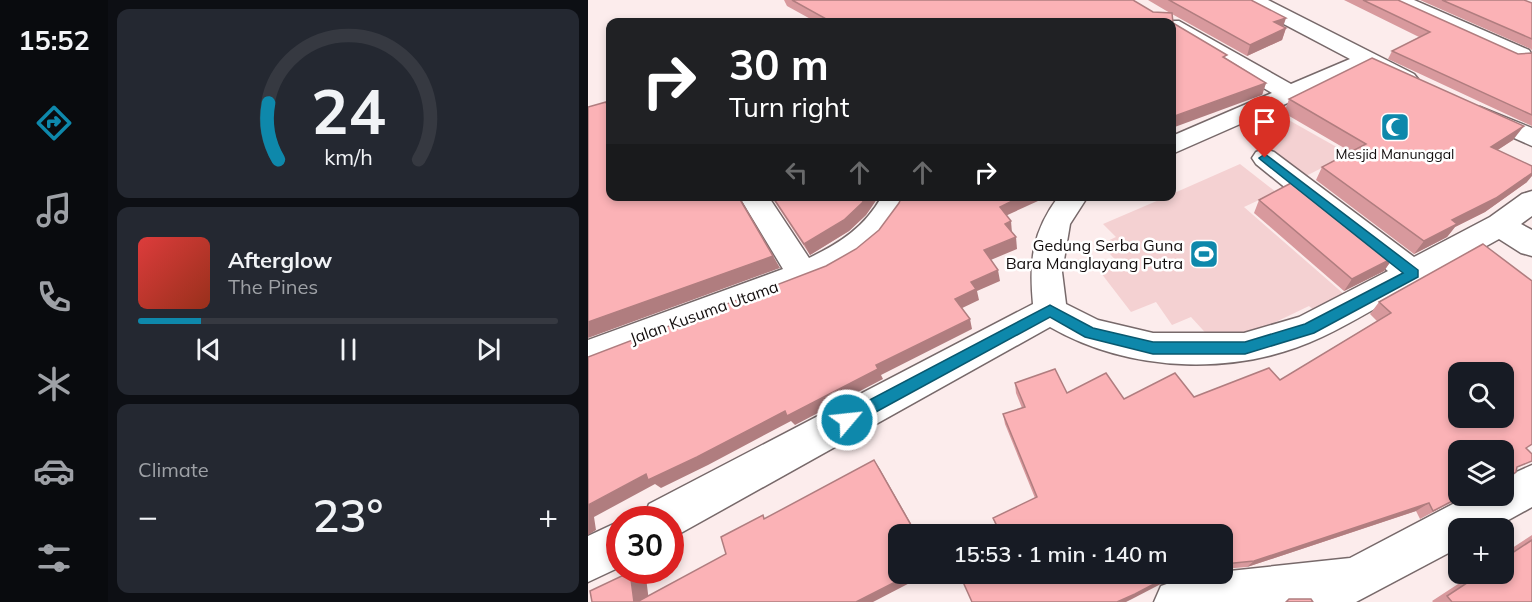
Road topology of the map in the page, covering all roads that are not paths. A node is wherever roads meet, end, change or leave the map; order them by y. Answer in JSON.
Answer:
{"nodes":[{"id":1,"x":1253,"y":0,"type":"edge"},
{"id":2,"x":1398,"y":0,"type":"edge"},
{"id":3,"x":1176,"y":32,"type":"edge"},
{"id":4,"x":1528,"y":54,"type":"edge"},
{"id":5,"x":1365,"y":60,"type":"junction"},
{"id":6,"x":1428,"y":89,"type":"edge"},
{"id":7,"x":1291,"y":94,"type":"junction"},
{"id":8,"x":1459,"y":104,"type":"edge"},
{"id":9,"x":1532,"y":138,"type":"edge"},
{"id":10,"x":1176,"y":145,"type":"edge"},
{"id":11,"x":1265,"y":158,"type":"dead end"},
{"id":12,"x":756,"y":201,"type":"edge"},
{"id":13,"x":893,"y":201,"type":"edge"},
{"id":14,"x":1070,"y":201,"type":"edge"},
{"id":15,"x":1532,"y":201,"type":"edge"},
{"id":16,"x":1500,"y":225,"type":"junction"},
{"id":17,"x":1532,"y":245,"type":"edge"},
{"id":18,"x":1414,"y":274,"type":"junction"},
{"id":19,"x":803,"y":275,"type":"junction"},
{"id":20,"x":1050,"y":311,"type":"junction"},
{"id":21,"x":590,"y":346,"type":"edge"},
{"id":22,"x":1532,"y":484,"type":"edge"},
{"id":23,"x":684,"y":508,"type":"edge"},
{"id":24,"x":606,"y":550,"type":"edge"},
{"id":25,"x":588,"y":560,"type":"edge"},
{"id":26,"x":1363,"y":591,"type":"edge"},
{"id":27,"x":1177,"y":602,"type":"edge"}],
"edges":[{"from":1,"to":5,"type":"street"},
{"from":2,"to":4,"type":"street"},
{"from":3,"to":7,"type":"street"},
{"from":5,"to":6,"type":"street"},
{"from":5,"to":7,"type":"street"},
{"from":7,"to":10,"type":"street"},
{"from":8,"to":9,"type":"street"},
{"from":11,"to":18,"type":"street"},
{"from":12,"to":19,"type":"street"},
{"from":13,"to":19,"type":"street","name":"Jalan Kusuma Utama"},
{"from":14,"to":20,"type":"street"},
{"from":15,"to":16,"type":"street"},
{"from":16,"to":17,"type":"street"},
{"from":16,"to":18,"type":"street"},
{"from":18,"to":20,"type":"street"},
{"from":19,"to":21,"type":"street","name":"Jalan Kusuma Utama"},
{"from":20,"to":23,"type":"street"},
{"from":22,"to":26,"type":"street"},
{"from":24,"to":25,"type":"street"},
{"from":26,"to":27,"type":"street"}]}
